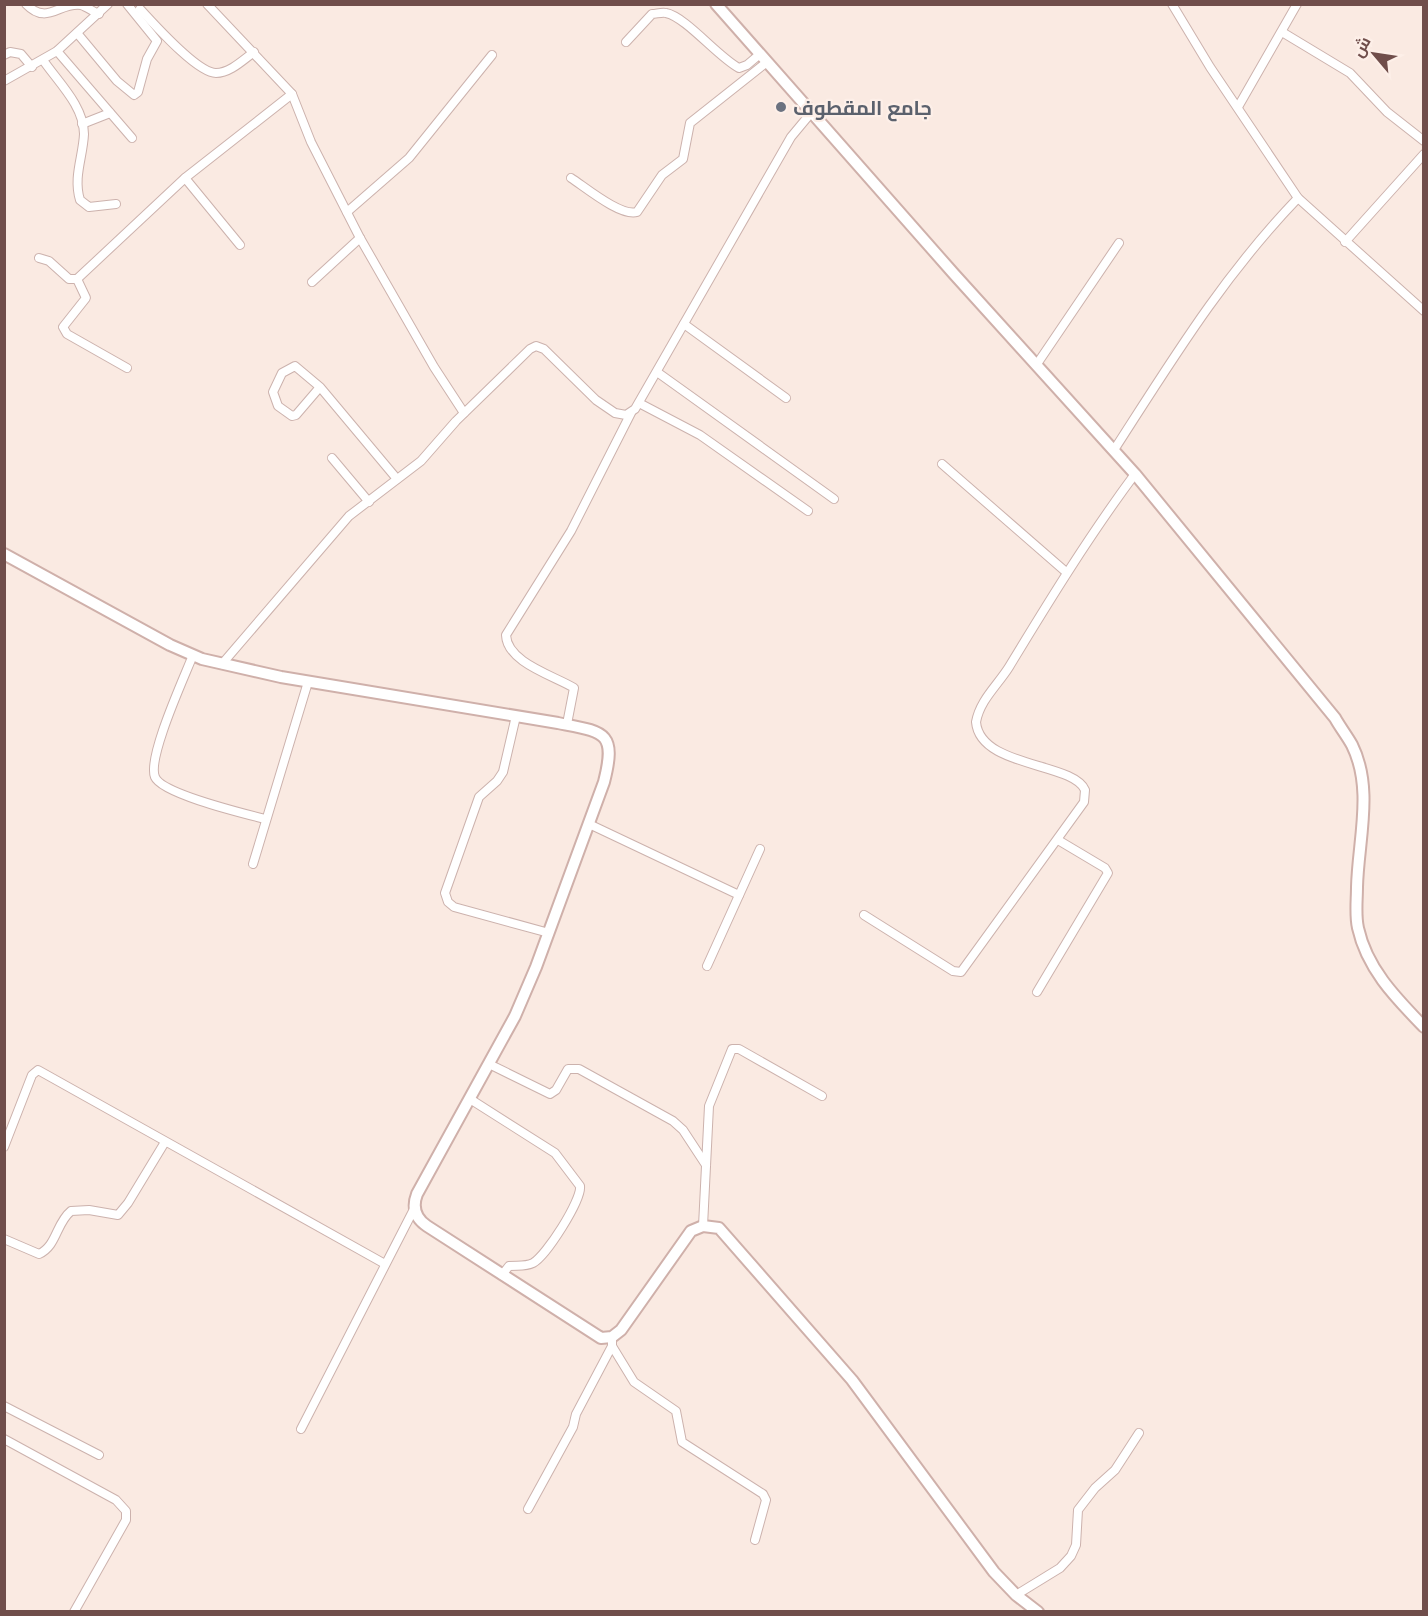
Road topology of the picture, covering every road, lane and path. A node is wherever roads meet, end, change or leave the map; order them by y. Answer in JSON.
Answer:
{"nodes":[{"id":1,"x":26,"y":4,"type":"edge"},
{"id":2,"x":108,"y":4,"type":"edge"},
{"id":3,"x":127,"y":4,"type":"edge"},
{"id":4,"x":716,"y":4,"type":"edge"},
{"id":5,"x":1172,"y":4,"type":"edge"},
{"id":6,"x":1297,"y":4,"type":"edge"},
{"id":7,"x":209,"y":5,"type":"edge"},
{"id":8,"x":140,"y":9,"type":"dead end"},
{"id":9,"x":99,"y":14,"type":"junction"},
{"id":10,"x":1282,"y":32,"type":"junction"},
{"id":11,"x":77,"y":33,"type":"junction"},
{"id":12,"x":626,"y":42,"type":"dead end"},
{"id":13,"x":57,"y":51,"type":"junction"},
{"id":14,"x":254,"y":52,"type":"junction"},
{"id":15,"x":4,"y":55,"type":"edge"},
{"id":16,"x":492,"y":55,"type":"dead end"},
{"id":17,"x":764,"y":58,"type":"junction"},
{"id":18,"x":42,"y":60,"type":"junction"},
{"id":19,"x":32,"y":67,"type":"junction"},
{"id":20,"x":4,"y":81,"type":"edge"},
{"id":21,"x":292,"y":94,"type":"junction"},
{"id":22,"x":1238,"y":107,"type":"junction"},
{"id":23,"x":110,"y":113,"type":"junction"},
{"id":24,"x":811,"y":113,"type":"junction"},
{"id":25,"x":82,"y":124,"type":"junction"},
{"id":26,"x":132,"y":138,"type":"dead end"},
{"id":27,"x":1424,"y":141,"type":"edge"},
{"id":28,"x":1424,"y":154,"type":"edge"},
{"id":29,"x":185,"y":178,"type":"junction"},
{"id":30,"x":571,"y":178,"type":"dead end"},
{"id":31,"x":1298,"y":198,"type":"junction"},
{"id":32,"x":116,"y":204,"type":"dead end"},
{"id":33,"x":346,"y":212,"type":"junction"},
{"id":34,"x":360,"y":238,"type":"junction"},
{"id":35,"x":1345,"y":242,"type":"junction"},
{"id":36,"x":1119,"y":243,"type":"dead end"},
{"id":37,"x":240,"y":245,"type":"dead end"},
{"id":38,"x":39,"y":258,"type":"dead end"},
{"id":39,"x":76,"y":279,"type":"junction"},
{"id":40,"x":312,"y":282,"type":"dead end"},
{"id":41,"x":1424,"y":311,"type":"edge"},
{"id":42,"x":684,"y":324,"type":"junction"},
{"id":43,"x":1036,"y":364,"type":"junction"},
{"id":44,"x":127,"y":368,"type":"dead end"},
{"id":45,"x":657,"y":372,"type":"junction"},
{"id":46,"x":320,"y":387,"type":"junction"},
{"id":47,"x":786,"y":398,"type":"dead end"},
{"id":48,"x":639,"y":403,"type":"junction"},
{"id":49,"x":464,"y":412,"type":"junction"},
{"id":50,"x":631,"y":413,"type":"junction"},
{"id":51,"x":1114,"y":450,"type":"junction"},
{"id":52,"x":332,"y":458,"type":"dead end"},
{"id":53,"x":942,"y":464,"type":"dead end"},
{"id":54,"x":1136,"y":474,"type":"junction"},
{"id":55,"x":397,"y":479,"type":"junction"},
{"id":56,"x":834,"y":499,"type":"dead end"},
{"id":57,"x":369,"y":502,"type":"junction"},
{"id":58,"x":808,"y":511,"type":"dead end"},
{"id":59,"x":4,"y":554,"type":"edge"},
{"id":60,"x":1066,"y":572,"type":"junction"},
{"id":61,"x":193,"y":655,"type":"junction"},
{"id":62,"x":222,"y":664,"type":"junction"},
{"id":63,"x":308,"y":682,"type":"junction"},
{"id":64,"x":516,"y":716,"type":"junction"},
{"id":65,"x":567,"y":724,"type":"junction"},
{"id":66,"x":266,"y":819,"type":"junction"},
{"id":67,"x":589,"y":824,"type":"junction"},
{"id":68,"x":1058,"y":840,"type":"junction"},
{"id":69,"x":760,"y":849,"type":"dead end"},
{"id":70,"x":253,"y":864,"type":"dead end"},
{"id":71,"x":739,"y":895,"type":"junction"},
{"id":72,"x":864,"y":915,"type":"dead end"},
{"id":73,"x":549,"y":933,"type":"junction"},
{"id":74,"x":707,"y":966,"type":"dead end"},
{"id":75,"x":1037,"y":992,"type":"dead end"},
{"id":76,"x":1424,"y":1027,"type":"edge"},
{"id":77,"x":489,"y":1064,"type":"junction"},
{"id":78,"x":822,"y":1096,"type":"dead end"},
{"id":79,"x":470,"y":1099,"type":"junction"},
{"id":80,"x":165,"y":1142,"type":"junction"},
{"id":81,"x":4,"y":1147,"type":"edge"},
{"id":82,"x":706,"y":1165,"type":"junction"},
{"id":83,"x":414,"y":1209,"type":"junction"},
{"id":84,"x":703,"y":1226,"type":"junction"},
{"id":85,"x":4,"y":1239,"type":"edge"},
{"id":86,"x":385,"y":1264,"type":"junction"},
{"id":87,"x":502,"y":1275,"type":"junction"},
{"id":88,"x":612,"y":1342,"type":"junction"},
{"id":89,"x":4,"y":1406,"type":"edge"},
{"id":90,"x":301,"y":1429,"type":"dead end"},
{"id":91,"x":1139,"y":1433,"type":"dead end"},
{"id":92,"x":4,"y":1439,"type":"edge"},
{"id":93,"x":99,"y":1455,"type":"dead end"},
{"id":94,"x":528,"y":1509,"type":"dead end"},
{"id":95,"x":755,"y":1540,"type":"dead end"},
{"id":96,"x":1016,"y":1595,"type":"junction"},
{"id":97,"x":74,"y":1611,"type":"edge"},
{"id":98,"x":1038,"y":1611,"type":"edge"}],
"edges":[{"from":1,"to":9,"type":"street"},
{"from":2,"to":9,"type":"street"},
{"from":3,"to":11,"type":"street"},
{"from":4,"to":17,"type":"street"},
{"from":5,"to":22,"type":"street"},
{"from":6,"to":10,"type":"street"},
{"from":7,"to":14,"type":"street"},
{"from":8,"to":14,"type":"street"},
{"from":9,"to":11,"type":"street"},
{"from":10,"to":22,"type":"street"},
{"from":10,"to":27,"type":"street"},
{"from":11,"to":13,"type":"street"},
{"from":12,"to":17,"type":"street"},
{"from":13,"to":18,"type":"street"},
{"from":13,"to":23,"type":"street"},
{"from":14,"to":21,"type":"street"},
{"from":15,"to":19,"type":"street"},
{"from":16,"to":33,"type":"street"},
{"from":17,"to":24,"type":"street"},
{"from":17,"to":30,"type":"street"},
{"from":18,"to":19,"type":"street"},
{"from":18,"to":25,"type":"street"},
{"from":19,"to":20,"type":"street"},
{"from":21,"to":29,"type":"street"},
{"from":21,"to":33,"type":"street"},
{"from":22,"to":31,"type":"street"},
{"from":23,"to":25,"type":"street"},
{"from":23,"to":26,"type":"street"},
{"from":24,"to":42,"type":"street"},
{"from":24,"to":43,"type":"street"},
{"from":25,"to":32,"type":"street"},
{"from":28,"to":35,"type":"street"},
{"from":29,"to":37,"type":"street"},
{"from":29,"to":39,"type":"street"},
{"from":31,"to":35,"type":"street"},
{"from":31,"to":51,"type":"street"},
{"from":33,"to":34,"type":"street"},
{"from":34,"to":40,"type":"street"},
{"from":34,"to":49,"type":"street"},
{"from":35,"to":41,"type":"street"},
{"from":36,"to":43,"type":"street"},
{"from":38,"to":39,"type":"street"},
{"from":39,"to":44,"type":"street"},
{"from":42,"to":45,"type":"street"},
{"from":42,"to":47,"type":"street"},
{"from":43,"to":51,"type":"street"},
{"from":45,"to":48,"type":"street"},
{"from":45,"to":56,"type":"street"},
{"from":46,"to":46,"type":"street"},
{"from":46,"to":55,"type":"street"},
{"from":48,"to":50,"type":"street"},
{"from":48,"to":58,"type":"street"},
{"from":49,"to":50,"type":"street"},
{"from":49,"to":55,"type":"street"},
{"from":50,"to":65,"type":"street"},
{"from":51,"to":54,"type":"street"},
{"from":52,"to":57,"type":"street"},
{"from":53,"to":60,"type":"street"},
{"from":54,"to":60,"type":"street"},
{"from":54,"to":76,"type":"street"},
{"from":55,"to":57,"type":"street"},
{"from":57,"to":62,"type":"street"},
{"from":59,"to":61,"type":"street"},
{"from":60,"to":68,"type":"street"},
{"from":61,"to":62,"type":"street"},
{"from":61,"to":66,"type":"street"},
{"from":62,"to":63,"type":"street"},
{"from":63,"to":64,"type":"street"},
{"from":63,"to":66,"type":"street"},
{"from":64,"to":65,"type":"street"},
{"from":64,"to":73,"type":"street"},
{"from":65,"to":67,"type":"street"},
{"from":66,"to":70,"type":"street"},
{"from":67,"to":71,"type":"street"},
{"from":67,"to":73,"type":"street"},
{"from":68,"to":72,"type":"street"},
{"from":68,"to":75,"type":"street"},
{"from":69,"to":71,"type":"street"},
{"from":71,"to":74,"type":"street"},
{"from":73,"to":77,"type":"street"},
{"from":77,"to":79,"type":"street"},
{"from":77,"to":82,"type":"street"},
{"from":78,"to":82,"type":"street"},
{"from":79,"to":83,"type":"street"},
{"from":79,"to":87,"type":"street"},
{"from":80,"to":81,"type":"street"},
{"from":80,"to":85,"type":"street"},
{"from":80,"to":86,"type":"street"},
{"from":82,"to":84,"type":"street"},
{"from":83,"to":86,"type":"street"},
{"from":83,"to":87,"type":"street"},
{"from":84,"to":88,"type":"street"},
{"from":84,"to":96,"type":"street"},
{"from":86,"to":90,"type":"street"},
{"from":87,"to":88,"type":"street"},
{"from":88,"to":94,"type":"street"},
{"from":88,"to":95,"type":"street"},
{"from":89,"to":93,"type":"street"},
{"from":91,"to":96,"type":"street"},
{"from":92,"to":97,"type":"street"},
{"from":96,"to":98,"type":"street"}]}
